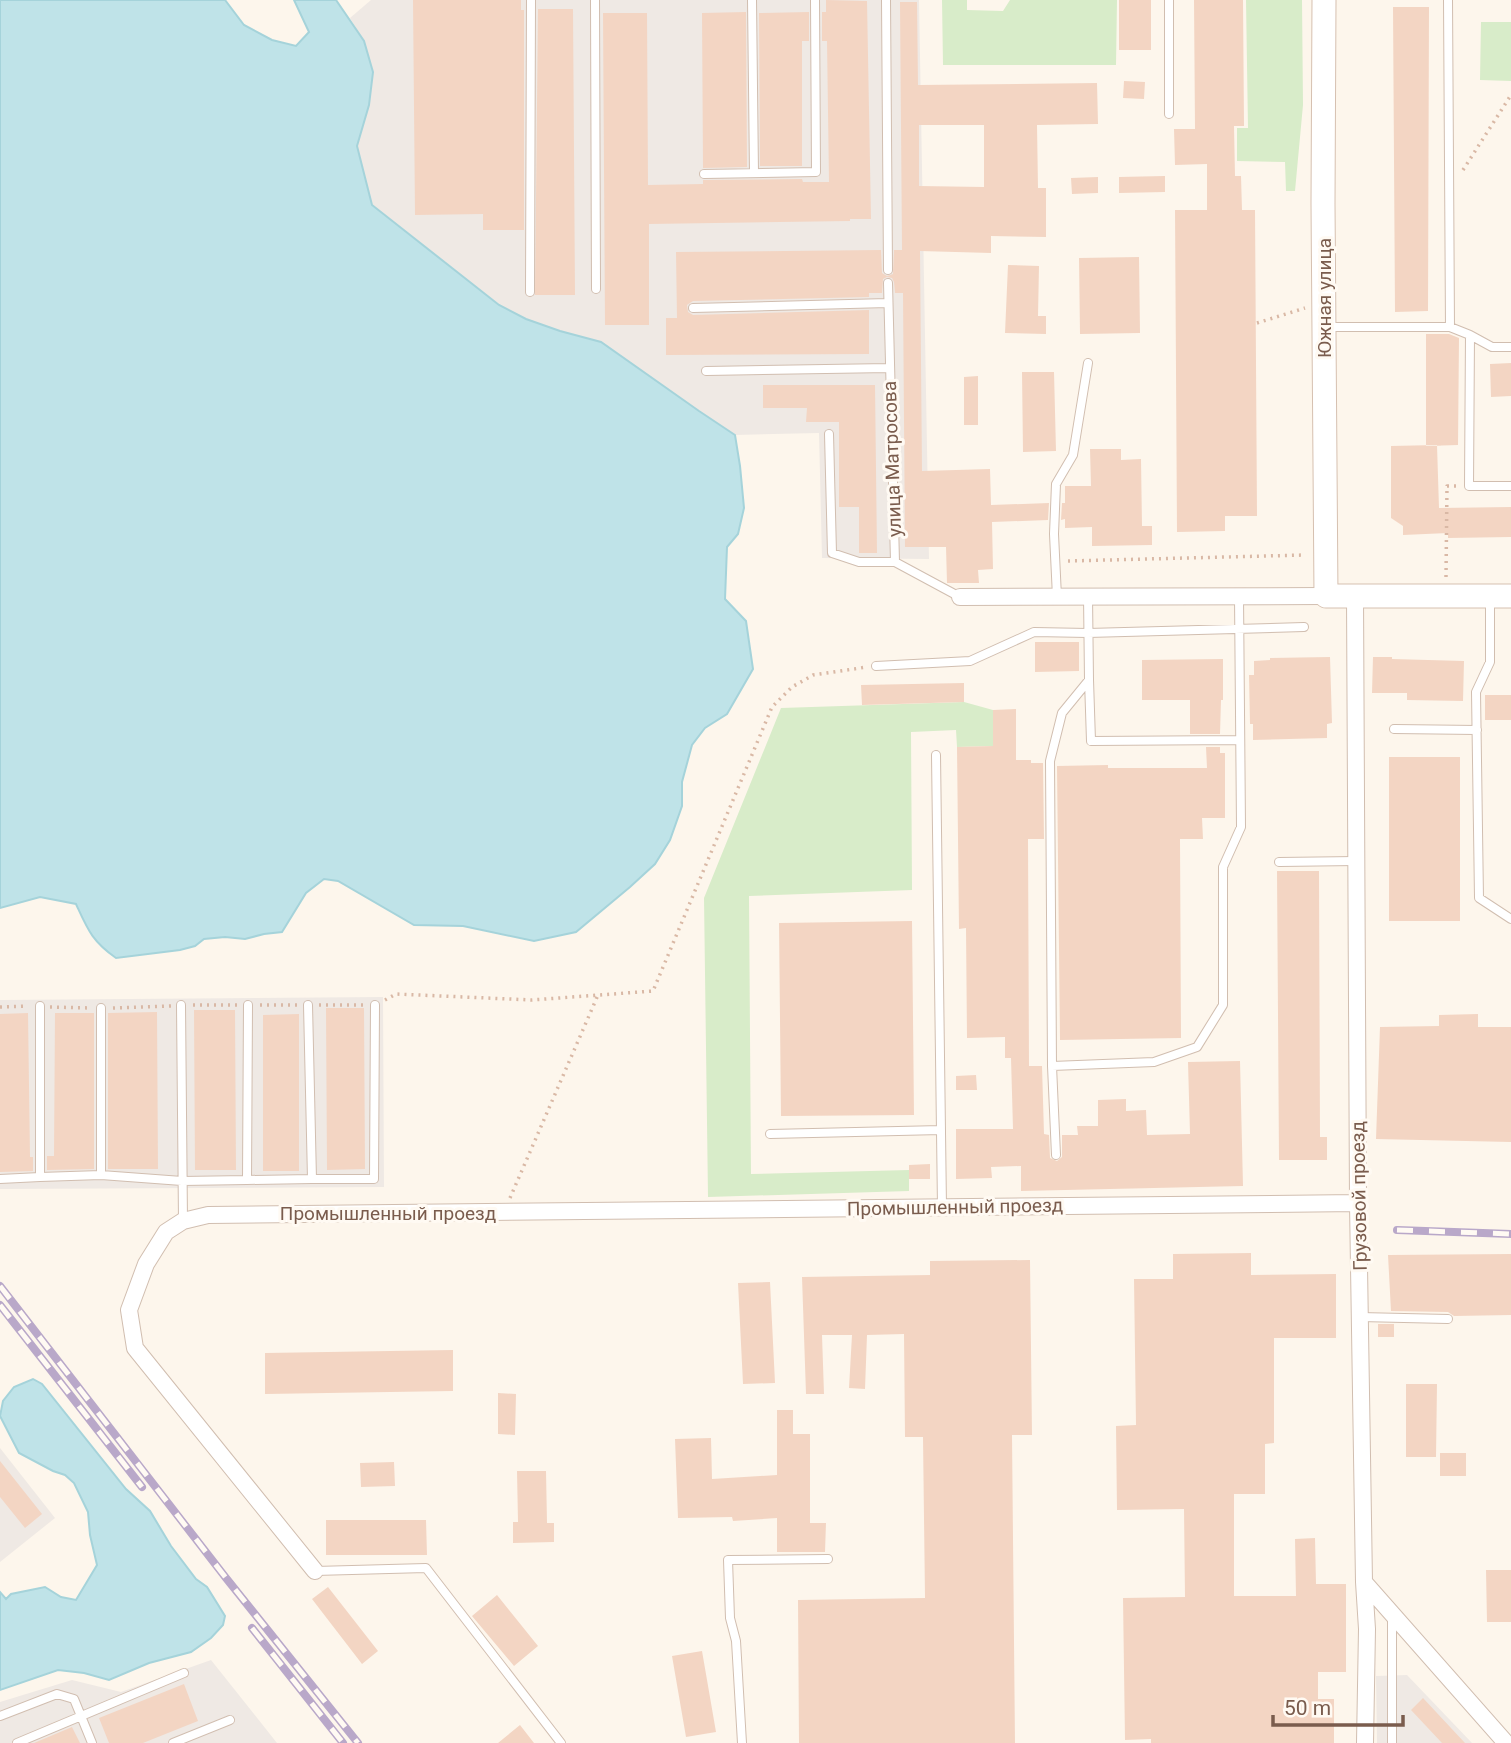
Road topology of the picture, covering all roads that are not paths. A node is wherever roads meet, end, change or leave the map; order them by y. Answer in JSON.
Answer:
{"nodes":[{"id":1,"x":531,"y":0,"type":"edge"},
{"id":2,"x":594,"y":0,"type":"edge"},
{"id":3,"x":752,"y":0,"type":"edge"},
{"id":4,"x":815,"y":0,"type":"edge"},
{"id":5,"x":886,"y":0,"type":"edge"},
{"id":6,"x":1169,"y":0,"type":"edge"},
{"id":7,"x":1324,"y":0,"type":"edge"},
{"id":8,"x":1448,"y":0,"type":"edge"},
{"id":9,"x":1169,"y":114,"type":"dead end"},
{"id":10,"x":754,"y":173,"type":"junction"},
{"id":11,"x":705,"y":174,"type":"dead end"},
{"id":12,"x":888,"y":271,"type":"dead end"},
{"id":13,"x":888,"y":283,"type":"dead end"},
{"id":14,"x":596,"y":289,"type":"dead end"},
{"id":15,"x":530,"y":292,"type":"dead end"},
{"id":16,"x":888,"y":303,"type":"junction"},
{"id":17,"x":694,"y":308,"type":"dead end"},
{"id":18,"x":1325,"y":327,"type":"junction"},
{"id":19,"x":1450,"y":327,"type":"junction"},
{"id":20,"x":1469,"y":335,"type":"junction"},
{"id":21,"x":1511,"y":347,"type":"edge"},
{"id":22,"x":1088,"y":363,"type":"dead end"},
{"id":23,"x":889,"y":368,"type":"junction"},
{"id":24,"x":706,"y":371,"type":"dead end"},
{"id":25,"x":829,"y":434,"type":"dead end"},
{"id":26,"x":1511,"y":486,"type":"edge"},
{"id":27,"x":895,"y":562,"type":"junction"},
{"id":28,"x":1088,"y":596,"type":"junction"},
{"id":29,"x":1326,"y":596,"type":"junction"},
{"id":30,"x":1355,"y":596,"type":"junction"},
{"id":31,"x":1500,"y":596,"type":"edge"},
{"id":32,"x":960,"y":597,"type":"joint"},
{"id":33,"x":1057,"y":597,"type":"junction"},
{"id":34,"x":1239,"y":597,"type":"junction"},
{"id":35,"x":1304,"y":627,"type":"dead end"},
{"id":36,"x":1238,"y":628,"type":"junction"},
{"id":37,"x":1088,"y":633,"type":"junction"},
{"id":38,"x":876,"y":666,"type":"road end"},
{"id":39,"x":1089,"y":680,"type":"junction"},
{"id":40,"x":1394,"y":729,"type":"dead end"},
{"id":41,"x":1477,"y":730,"type":"junction"},
{"id":42,"x":1240,"y":740,"type":"junction"},
{"id":43,"x":936,"y":755,"type":"dead end"},
{"id":44,"x":1356,"y":861,"type":"junction"},
{"id":45,"x":1279,"y":862,"type":"dead end"},
{"id":46,"x":1511,"y":919,"type":"edge"},
{"id":47,"x":375,"y":1004,"type":"road end"},
{"id":48,"x":180,"y":1005,"type":"dead end"},
{"id":49,"x":248,"y":1005,"type":"dead end"},
{"id":50,"x":308,"y":1005,"type":"dead end"},
{"id":51,"x":40,"y":1006,"type":"dead end"},
{"id":52,"x":101,"y":1008,"type":"dead end"},
{"id":53,"x":1052,"y":1066,"type":"junction"},
{"id":54,"x":942,"y":1130,"type":"junction"},
{"id":55,"x":770,"y":1134,"type":"dead end"},
{"id":56,"x":1056,"y":1155,"type":"dead end"},
{"id":57,"x":101,"y":1175,"type":"junction"},
{"id":58,"x":40,"y":1177,"type":"junction"},
{"id":59,"x":0,"y":1179,"type":"edge"},
{"id":60,"x":247,"y":1180,"type":"junction"},
{"id":61,"x":312,"y":1180,"type":"junction"},
{"id":62,"x":181,"y":1181,"type":"junction"},
{"id":63,"x":1358,"y":1203,"type":"junction"},
{"id":64,"x":942,"y":1207,"type":"junction"},
{"id":65,"x":183,"y":1221,"type":"junction"},
{"id":66,"x":1360,"y":1317,"type":"junction"},
{"id":67,"x":1448,"y":1319,"type":"dead end"},
{"id":68,"x":828,"y":1559,"type":"dead end"},
{"id":69,"x":315,"y":1571,"type":"joint"},
{"id":70,"x":1364,"y":1582,"type":"junction"},
{"id":71,"x":1392,"y":1614,"type":"junction"},
{"id":72,"x":184,"y":1673,"type":"dead end"},
{"id":73,"x":0,"y":1716,"type":"edge"},
{"id":74,"x":81,"y":1716,"type":"junction"},
{"id":75,"x":230,"y":1720,"type":"dead end"},
{"id":76,"x":17,"y":1743,"type":"edge"},
{"id":77,"x":92,"y":1743,"type":"edge"},
{"id":78,"x":173,"y":1743,"type":"edge"},
{"id":79,"x":561,"y":1743,"type":"edge"},
{"id":80,"x":742,"y":1743,"type":"edge"},
{"id":81,"x":1366,"y":1743,"type":"edge"},
{"id":82,"x":1392,"y":1743,"type":"edge"},
{"id":83,"x":1506,"y":1743,"type":"edge"}],
"edges":[{"from":1,"to":15,"type":"lane"},
{"from":2,"to":14,"type":"lane"},
{"from":3,"to":10,"type":"lane"},
{"from":4,"to":10,"type":"lane"},
{"from":5,"to":12,"type":"lane"},
{"from":6,"to":9,"type":"lane"},
{"from":7,"to":18,"type":"main road","name":"Южная улица"},
{"from":8,"to":19,"type":"lane"},
{"from":10,"to":11,"type":"lane"},
{"from":13,"to":16,"type":"lane","name":"улица Матросова"},
{"from":16,"to":17,"type":"lane"},
{"from":16,"to":23,"type":"lane","name":"улица Матросова"},
{"from":18,"to":19,"type":"lane"},
{"from":18,"to":29,"type":"main road","name":"Южная улица"},
{"from":19,"to":20,"type":"lane"},
{"from":20,"to":21,"type":"lane"},
{"from":20,"to":26,"type":"lane"},
{"from":22,"to":33,"type":"lane"},
{"from":23,"to":24,"type":"lane"},
{"from":23,"to":27,"type":"lane","name":"улица Матросова"},
{"from":25,"to":27,"type":"lane"},
{"from":27,"to":32,"type":"lane","name":"улица Матросова"},
{"from":28,"to":33,"type":"street"},
{"from":28,"to":34,"type":"street"},
{"from":28,"to":37,"type":"lane"},
{"from":29,"to":30,"type":"main road"},
{"from":29,"to":34,"type":"street"},
{"from":30,"to":31,"type":"main road"},
{"from":30,"to":44,"type":"street","name":"Грузовой проезд"},
{"from":31,"to":41,"type":"lane"},
{"from":32,"to":33,"type":"street"},
{"from":34,"to":36,"type":"lane"},
{"from":35,"to":36,"type":"lane"},
{"from":36,"to":37,"type":"lane"},
{"from":36,"to":42,"type":"lane"},
{"from":37,"to":38,"type":"lane"},
{"from":37,"to":39,"type":"lane"},
{"from":39,"to":42,"type":"lane"},
{"from":39,"to":53,"type":"lane"},
{"from":40,"to":41,"type":"lane"},
{"from":41,"to":46,"type":"lane"},
{"from":42,"to":53,"type":"lane"},
{"from":43,"to":54,"type":"lane"},
{"from":44,"to":45,"type":"lane"},
{"from":44,"to":63,"type":"street","name":"Грузовой проезд"},
{"from":47,"to":61,"type":"lane"},
{"from":48,"to":62,"type":"lane"},
{"from":49,"to":60,"type":"lane"},
{"from":50,"to":61,"type":"lane"},
{"from":51,"to":58,"type":"lane"},
{"from":52,"to":57,"type":"lane"},
{"from":53,"to":56,"type":"lane"},
{"from":54,"to":55,"type":"lane"},
{"from":54,"to":64,"type":"lane"},
{"from":57,"to":58,"type":"lane"},
{"from":57,"to":62,"type":"lane"},
{"from":58,"to":59,"type":"lane"},
{"from":60,"to":61,"type":"lane"},
{"from":60,"to":62,"type":"lane"},
{"from":62,"to":65,"type":"lane"},
{"from":63,"to":64,"type":"street","name":"Промышленный проезд"},
{"from":63,"to":66,"type":"street","name":"Грузовой проезд"},
{"from":64,"to":65,"type":"street","name":"Промышленный проезд"},
{"from":65,"to":69,"type":"street"},
{"from":66,"to":67,"type":"lane"},
{"from":66,"to":70,"type":"street","name":"Грузовой проезд"},
{"from":68,"to":80,"type":"lane"},
{"from":69,"to":79,"type":"lane"},
{"from":70,"to":71,"type":"street"},
{"from":70,"to":81,"type":"street","name":"Грузовой проезд"},
{"from":71,"to":82,"type":"lane"},
{"from":71,"to":83,"type":"street"},
{"from":72,"to":74,"type":"lane"},
{"from":73,"to":74,"type":"lane"},
{"from":74,"to":76,"type":"lane"},
{"from":74,"to":77,"type":"lane"},
{"from":75,"to":78,"type":"lane"}]}
